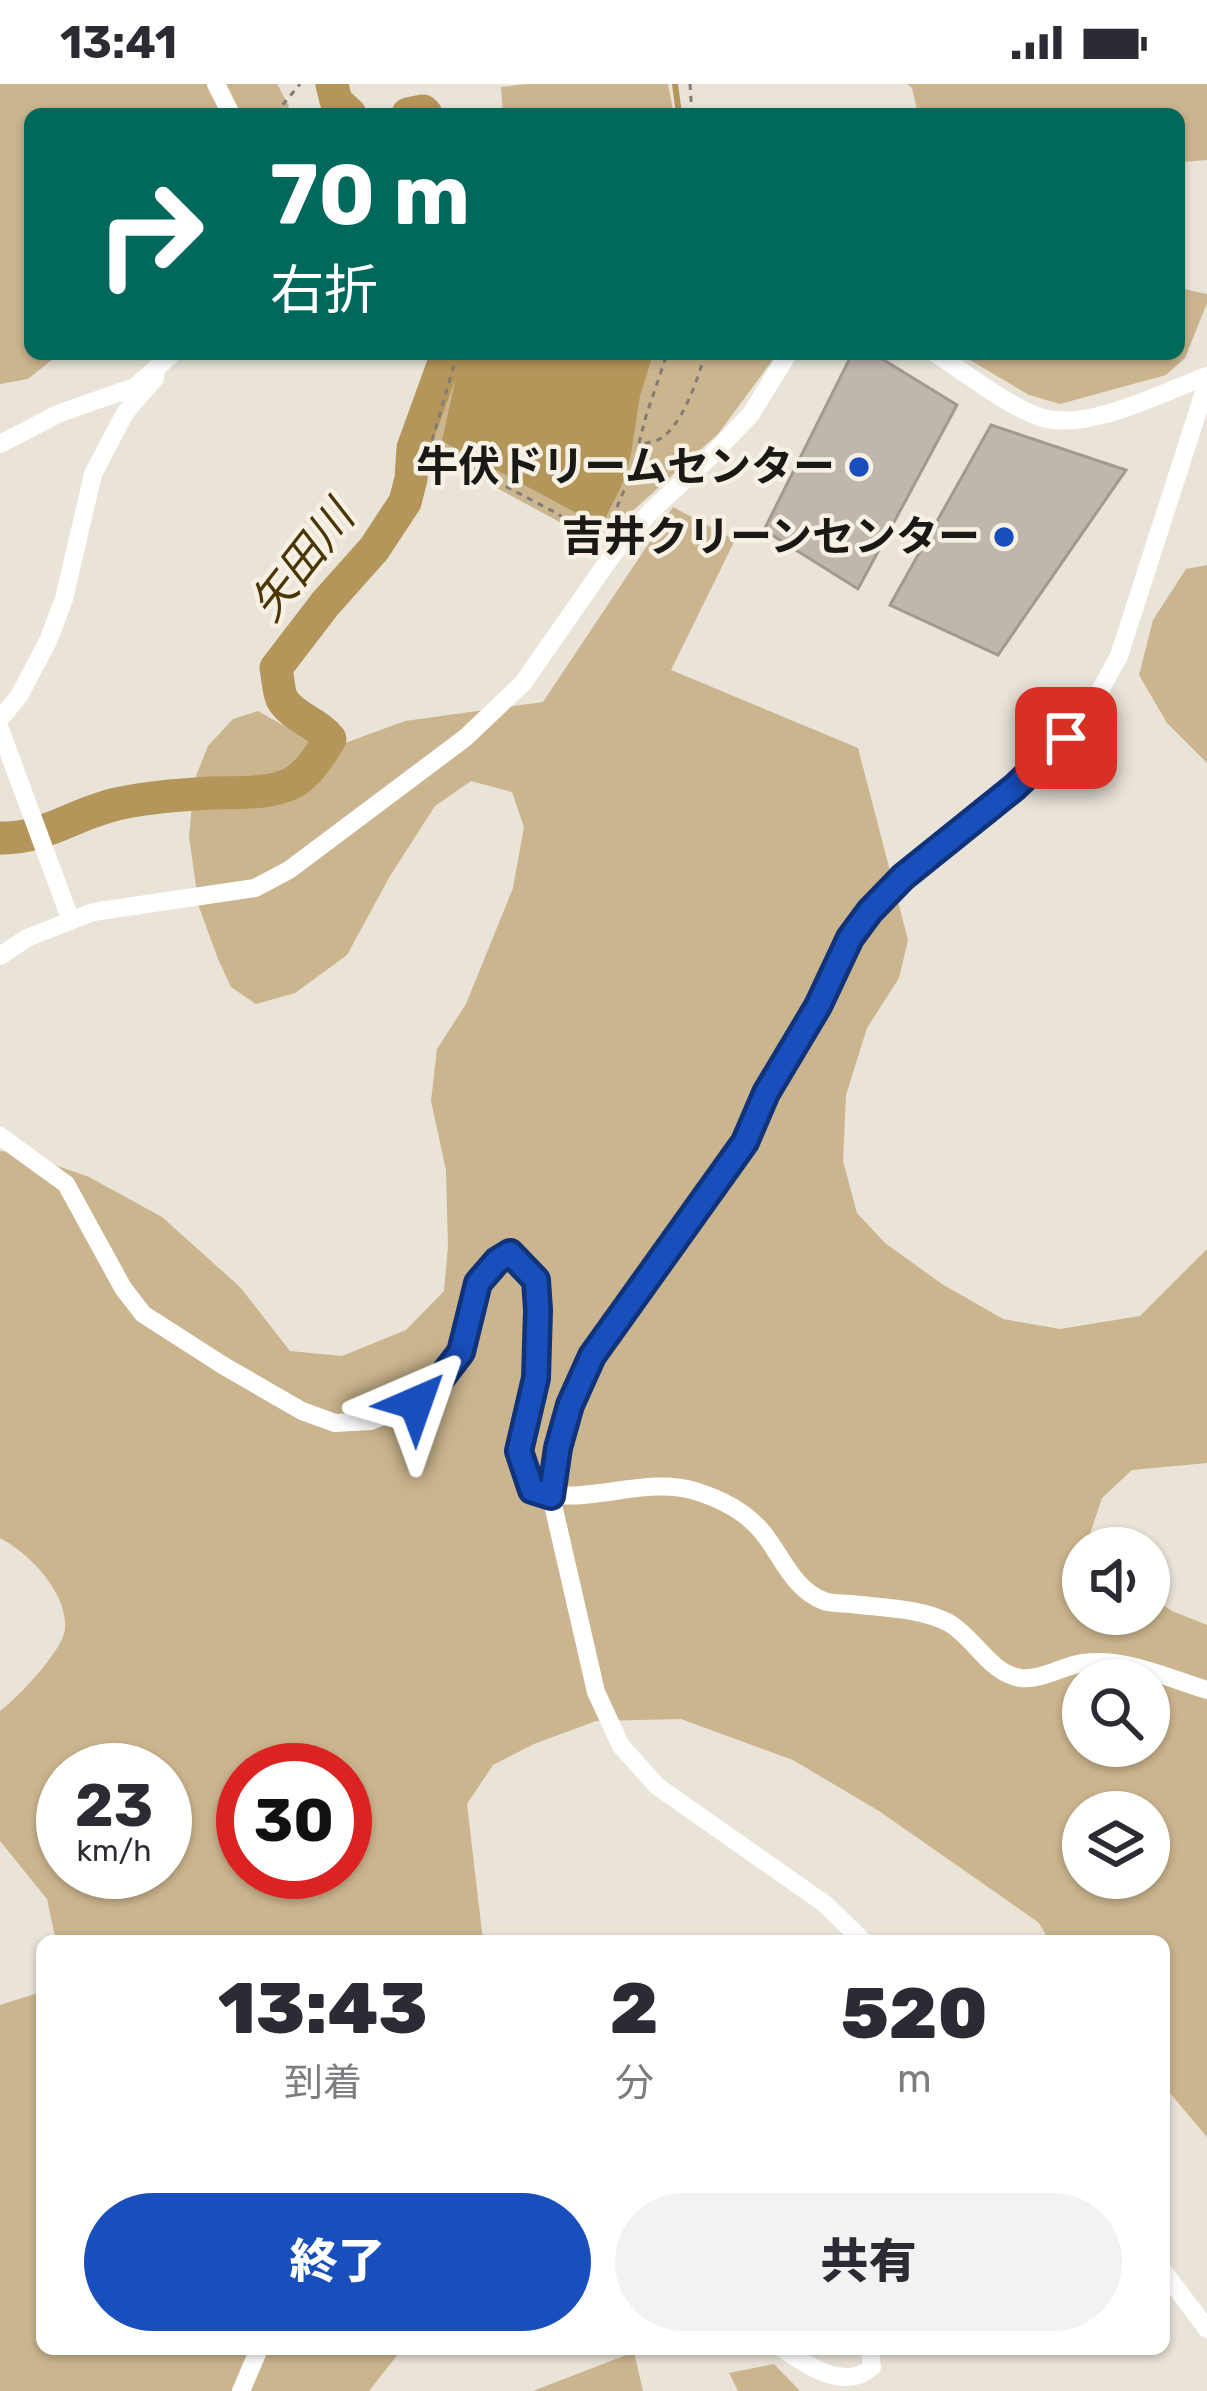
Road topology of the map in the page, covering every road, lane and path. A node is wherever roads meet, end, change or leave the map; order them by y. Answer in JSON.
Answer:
{"nodes":[{"id":1,"x":300,"y":84,"type":"edge"},
{"id":2,"x":280,"y":108,"type":"edge"},
{"id":3,"x":166,"y":360,"type":"edge"},
{"id":4,"x":456,"y":360,"type":"edge"},
{"id":5,"x":665,"y":360,"type":"edge"},
{"id":6,"x":703,"y":360,"type":"edge"},
{"id":7,"x":784,"y":360,"type":"edge"},
{"id":8,"x":946,"y":360,"type":"edge"},
{"id":9,"x":156,"y":369,"type":"junction"},
{"id":10,"x":1207,"y":379,"type":"edge"},
{"id":11,"x":0,"y":445,"type":"edge"},
{"id":12,"x":639,"y":445,"type":"junction"},
{"id":13,"x":613,"y":517,"type":"dead end"},
{"id":14,"x":613,"y":554,"type":"junction"},
{"id":15,"x":0,"y":719,"type":"edge"},
{"id":16,"x":0,"y":729,"type":"edge"},
{"id":17,"x":71,"y":921,"type":"junction"},
{"id":18,"x":0,"y":956,"type":"edge"},
{"id":19,"x":0,"y":1136,"type":"edge"},
{"id":20,"x":551,"y":1496,"type":"junction"},
{"id":21,"x":1207,"y":1690,"type":"edge"},
{"id":22,"x":857,"y":1935,"type":"edge"},
{"id":23,"x":1170,"y":2280,"type":"edge"},
{"id":24,"x":1207,"y":2329,"type":"edge"},
{"id":25,"x":256,"y":2355,"type":"edge"},
{"id":26,"x":792,"y":2355,"type":"edge"},
{"id":27,"x":871,"y":2355,"type":"edge"},
{"id":28,"x":241,"y":2391,"type":"edge"}],
"edges":[{"from":1,"to":2,"type":"path"},
{"from":3,"to":9,"type":"street"},
{"from":4,"to":14,"type":"path"},
{"from":5,"to":12,"type":"path"},
{"from":6,"to":12,"type":"path"},
{"from":7,"to":14,"type":"street"},
{"from":8,"to":10,"type":"street"},
{"from":9,"to":11,"type":"street"},
{"from":9,"to":15,"type":"street"},
{"from":10,"to":20,"type":"street"},
{"from":12,"to":13,"type":"path"},
{"from":14,"to":17,"type":"street"},
{"from":16,"to":17,"type":"street"},
{"from":17,"to":18,"type":"street"},
{"from":19,"to":20,"type":"street"},
{"from":20,"to":21,"type":"street"},
{"from":20,"to":22,"type":"street"},
{"from":23,"to":24,"type":"street"},
{"from":25,"to":28,"type":"street"},
{"from":26,"to":27,"type":"street"}]}
